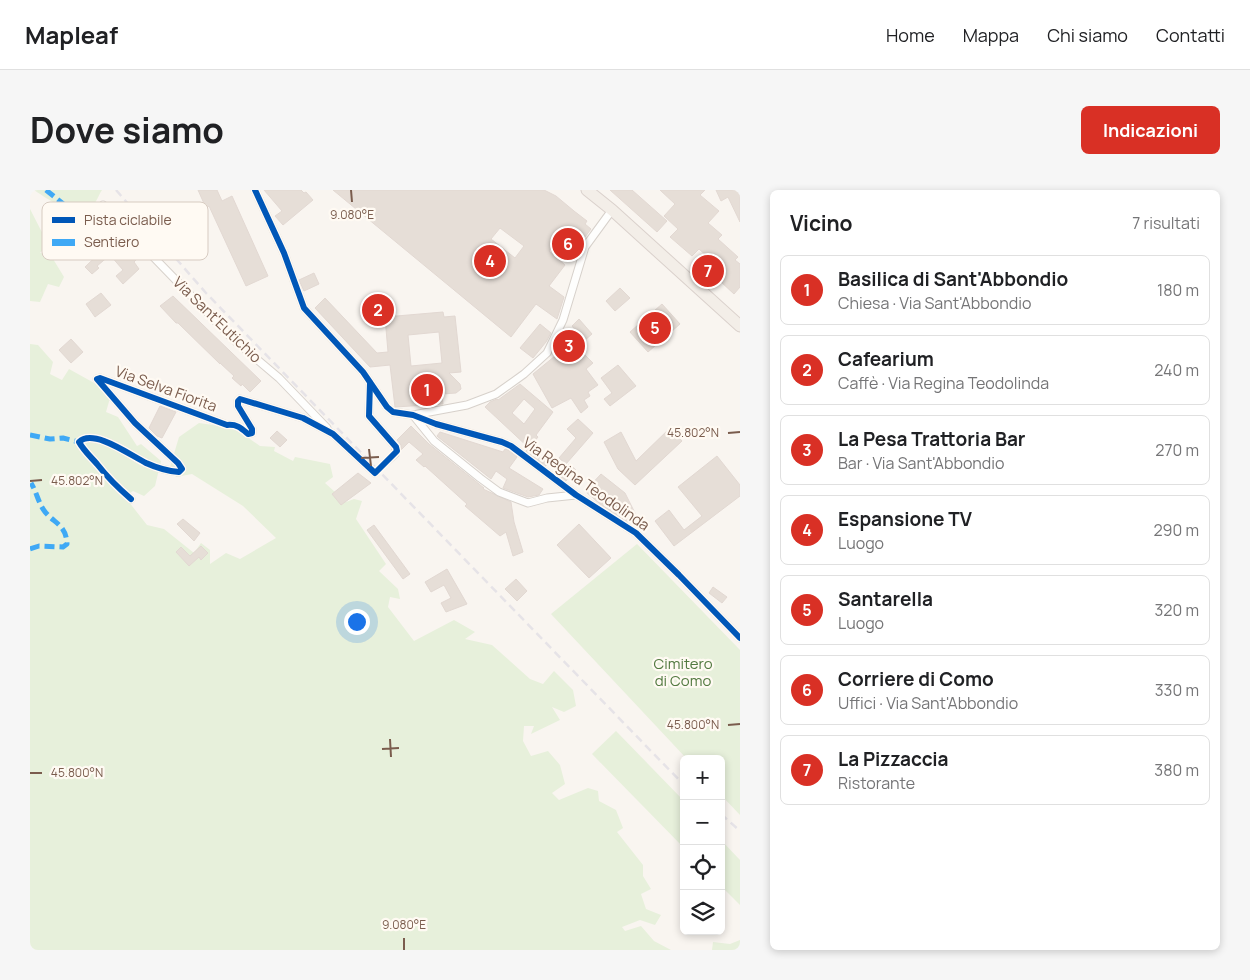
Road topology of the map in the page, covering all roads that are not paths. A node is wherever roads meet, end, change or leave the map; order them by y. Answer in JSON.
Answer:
{"nodes":[{"id":1,"x":255,"y":190,"type":"edge"},
{"id":2,"x":595,"y":192,"type":"edge"},
{"id":3,"x":612,"y":210,"type":"junction"},
{"id":4,"x":156,"y":260,"type":"edge"},
{"id":5,"x":740,"y":326,"type":"edge"},
{"id":6,"x":370,"y":383,"type":"junction"},
{"id":7,"x":413,"y":414,"type":"junction"},
{"id":8,"x":333,"y":434,"type":"junction"},
{"id":9,"x":388,"y":461,"type":"tunnel mouth"},
{"id":10,"x":375,"y":473,"type":"dead end"},
{"id":11,"x":576,"y":495,"type":"junction"},
{"id":12,"x":131,"y":499,"type":"dead end"},
{"id":13,"x":740,"y":638,"type":"edge"}],
"edges":[{"from":1,"to":6,"type":"street"},
{"from":2,"to":3,"type":"main road"},
{"from":3,"to":5,"type":"main road"},
{"from":3,"to":7,"type":"street"},
{"from":4,"to":8,"type":"street","name":"Via Sant'Eutichio"},
{"from":6,"to":7,"type":"street"},
{"from":6,"to":9,"type":"street"},
{"from":7,"to":11,"type":"street","name":"Via Regina Teodolinda"},
{"from":7,"to":11,"type":"street"},
{"from":8,"to":10,"type":"street","name":"Via Selva Fiorita"},
{"from":8,"to":12,"type":"street","name":"Via Selva Fiorita"},
{"from":11,"to":13,"type":"street","name":"Via Regina Teodolinda"}]}
